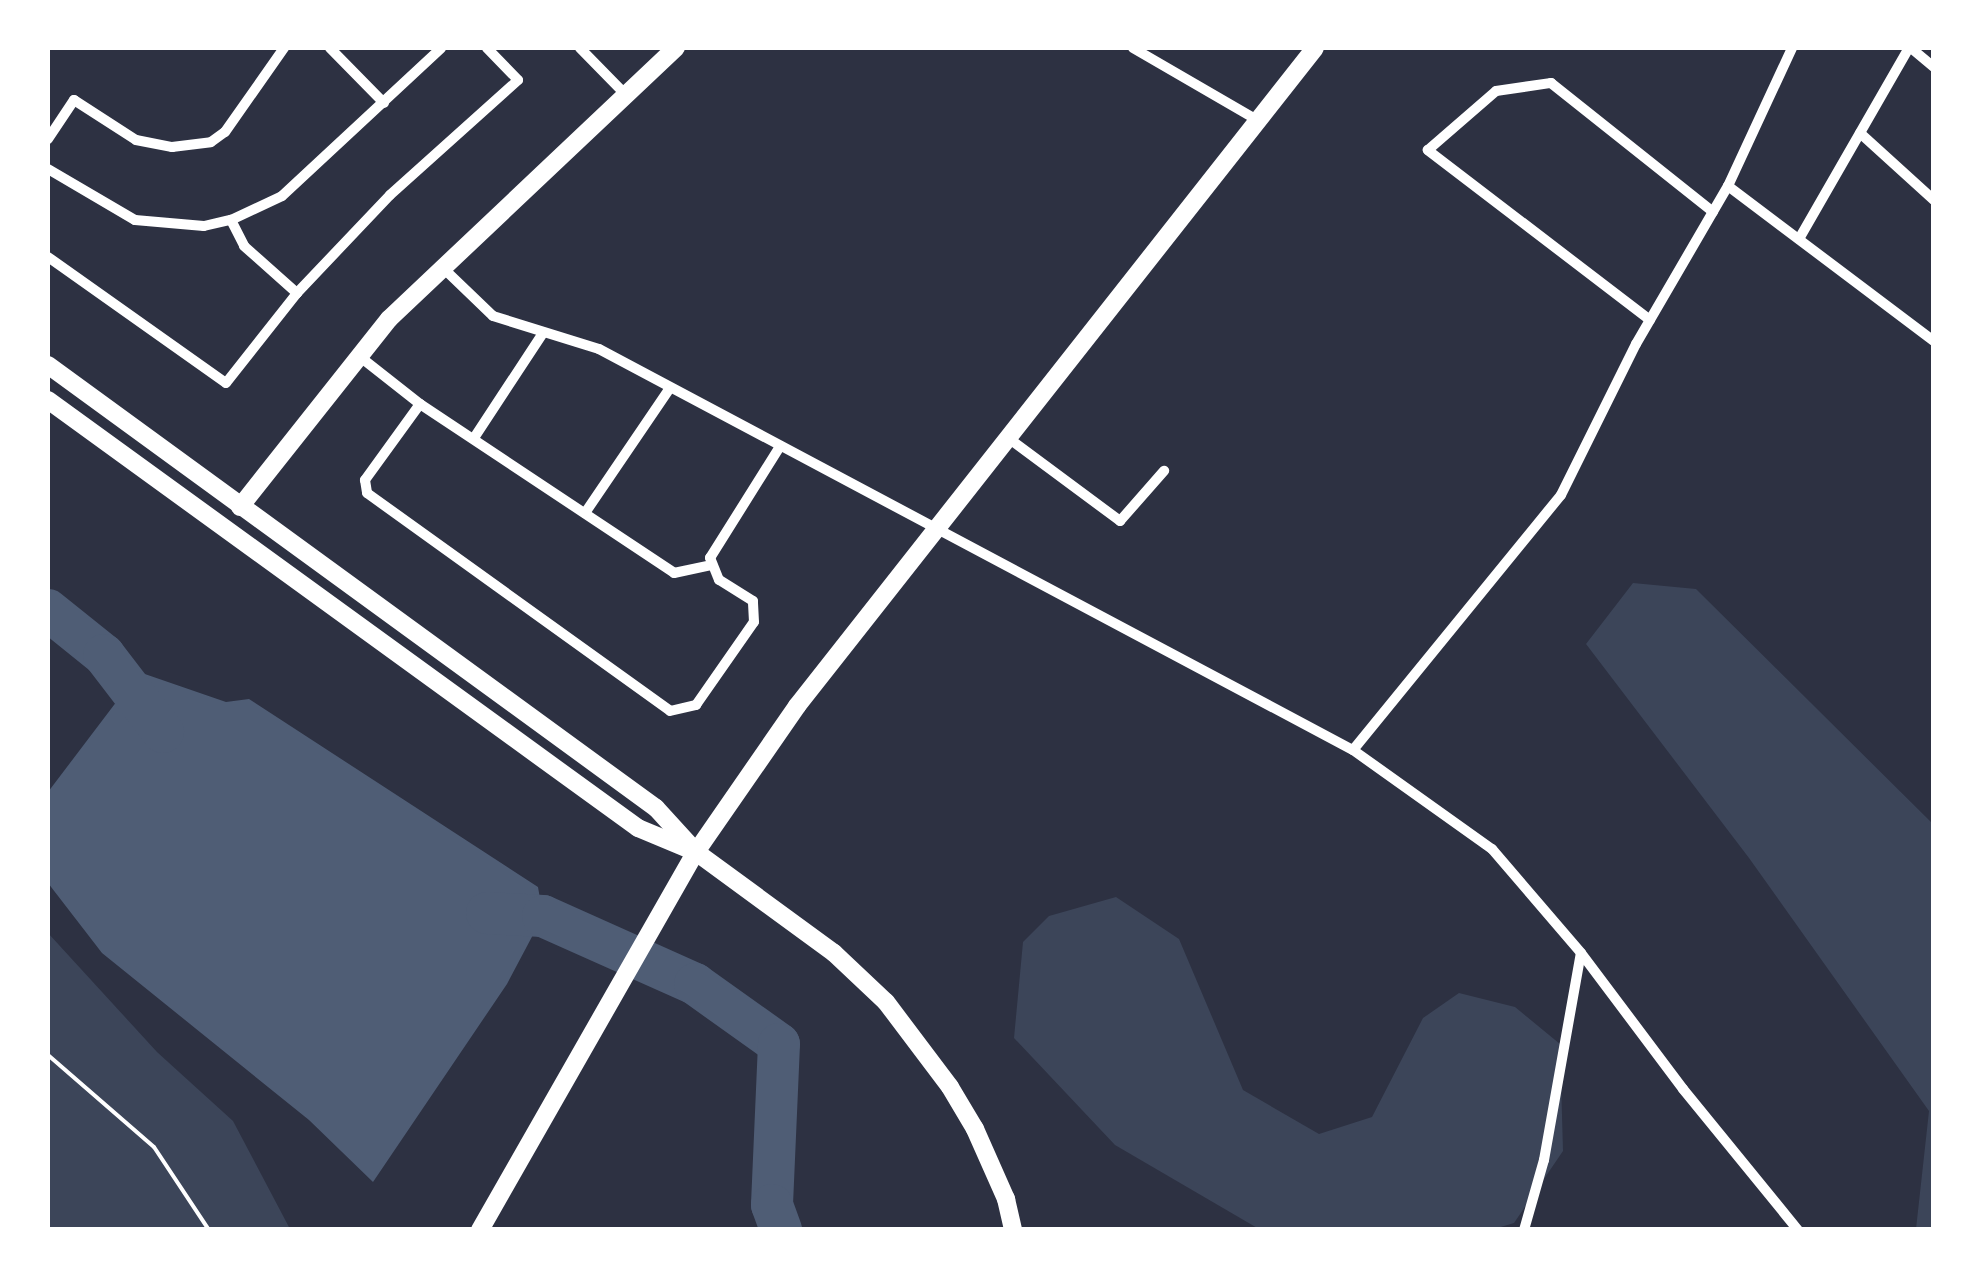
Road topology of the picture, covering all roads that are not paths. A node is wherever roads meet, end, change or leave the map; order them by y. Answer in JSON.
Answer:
{"nodes":[{"id":1,"x":284,"y":48,"type":"edge"},
{"id":2,"x":330,"y":48,"type":"edge"},
{"id":3,"x":441,"y":48,"type":"edge"},
{"id":4,"x":488,"y":48,"type":"edge"},
{"id":5,"x":580,"y":48,"type":"edge"},
{"id":6,"x":676,"y":48,"type":"edge"},
{"id":7,"x":1133,"y":48,"type":"edge"},
{"id":8,"x":1314,"y":48,"type":"edge"},
{"id":9,"x":1790,"y":48,"type":"edge"},
{"id":10,"x":1910,"y":48,"type":"edge"},
{"id":11,"x":1934,"y":67,"type":"edge"},
{"id":12,"x":624,"y":94,"type":"junction"},
{"id":13,"x":384,"y":103,"type":"junction"},
{"id":14,"x":1257,"y":120,"type":"junction"},
{"id":15,"x":1860,"y":134,"type":"junction"},
{"id":16,"x":48,"y":138,"type":"edge"},
{"id":17,"x":48,"y":169,"type":"edge"},
{"id":18,"x":1728,"y":186,"type":"junction"},
{"id":19,"x":1934,"y":200,"type":"edge"},
{"id":20,"x":1713,"y":212,"type":"junction"},
{"id":21,"x":232,"y":220,"type":"junction"},
{"id":22,"x":1798,"y":239,"type":"junction"},
{"id":23,"x":48,"y":257,"type":"edge"},
{"id":24,"x":441,"y":266,"type":"junction"},
{"id":25,"x":297,"y":293,"type":"junction"},
{"id":26,"x":1650,"y":320,"type":"junction"},
{"id":27,"x":542,"y":332,"type":"junction"},
{"id":28,"x":1931,"y":335,"type":"edge"},
{"id":29,"x":358,"y":355,"type":"junction"},
{"id":30,"x":48,"y":365,"type":"edge"},
{"id":31,"x":670,"y":388,"type":"junction"},
{"id":32,"x":48,"y":400,"type":"edge"},
{"id":33,"x":420,"y":404,"type":"junction"},
{"id":34,"x":1006,"y":436,"type":"junction"},
{"id":35,"x":474,"y":438,"type":"junction"},
{"id":36,"x":779,"y":448,"type":"junction"},
{"id":37,"x":1164,"y":471,"type":"dead end"},
{"id":38,"x":240,"y":507,"type":"junction"},
{"id":39,"x":585,"y":513,"type":"junction"},
{"id":40,"x":935,"y":526,"type":"junction"},
{"id":41,"x":712,"y":565,"type":"junction"},
{"id":42,"x":1353,"y":750,"type":"junction"},
{"id":43,"x":696,"y":852,"type":"junction"},
{"id":44,"x":1582,"y":953,"type":"junction"},
{"id":45,"x":480,"y":1230,"type":"edge"},
{"id":46,"x":1014,"y":1230,"type":"edge"},
{"id":47,"x":1524,"y":1230,"type":"edge"},
{"id":48,"x":1798,"y":1230,"type":"edge"}],
"edges":[{"from":1,"to":16,"type":"street"},
{"from":2,"to":13,"type":"street"},
{"from":3,"to":13,"type":"street"},
{"from":4,"to":25,"type":"street"},
{"from":5,"to":12,"type":"street"},
{"from":6,"to":12,"type":"street"},
{"from":7,"to":14,"type":"street"},
{"from":8,"to":14,"type":"street"},
{"from":9,"to":18,"type":"street"},
{"from":10,"to":11,"type":"street"},
{"from":10,"to":15,"type":"street"},
{"from":12,"to":24,"type":"street"},
{"from":13,"to":21,"type":"street"},
{"from":14,"to":34,"type":"street"},
{"from":15,"to":19,"type":"street"},
{"from":15,"to":22,"type":"street"},
{"from":17,"to":21,"type":"street"},
{"from":18,"to":20,"type":"street"},
{"from":18,"to":22,"type":"street"},
{"from":20,"to":26,"type":"street"},
{"from":20,"to":26,"type":"street"},
{"from":21,"to":25,"type":"street"},
{"from":22,"to":28,"type":"street"},
{"from":23,"to":25,"type":"street"},
{"from":24,"to":27,"type":"street"},
{"from":24,"to":29,"type":"street"},
{"from":26,"to":42,"type":"street"},
{"from":27,"to":31,"type":"street"},
{"from":27,"to":35,"type":"street"},
{"from":29,"to":33,"type":"street"},
{"from":29,"to":38,"type":"street"},
{"from":30,"to":38,"type":"street"},
{"from":31,"to":36,"type":"street"},
{"from":31,"to":39,"type":"street"},
{"from":32,"to":43,"type":"street"},
{"from":33,"to":35,"type":"street"},
{"from":33,"to":41,"type":"street"},
{"from":34,"to":37,"type":"street"},
{"from":34,"to":40,"type":"street"},
{"from":35,"to":39,"type":"street"},
{"from":36,"to":40,"type":"street"},
{"from":36,"to":41,"type":"street"},
{"from":38,"to":43,"type":"street"},
{"from":39,"to":41,"type":"street"},
{"from":40,"to":42,"type":"street"},
{"from":40,"to":43,"type":"street"},
{"from":42,"to":44,"type":"street"},
{"from":43,"to":45,"type":"street"},
{"from":43,"to":46,"type":"street"},
{"from":44,"to":47,"type":"street"},
{"from":44,"to":48,"type":"street"}]}
